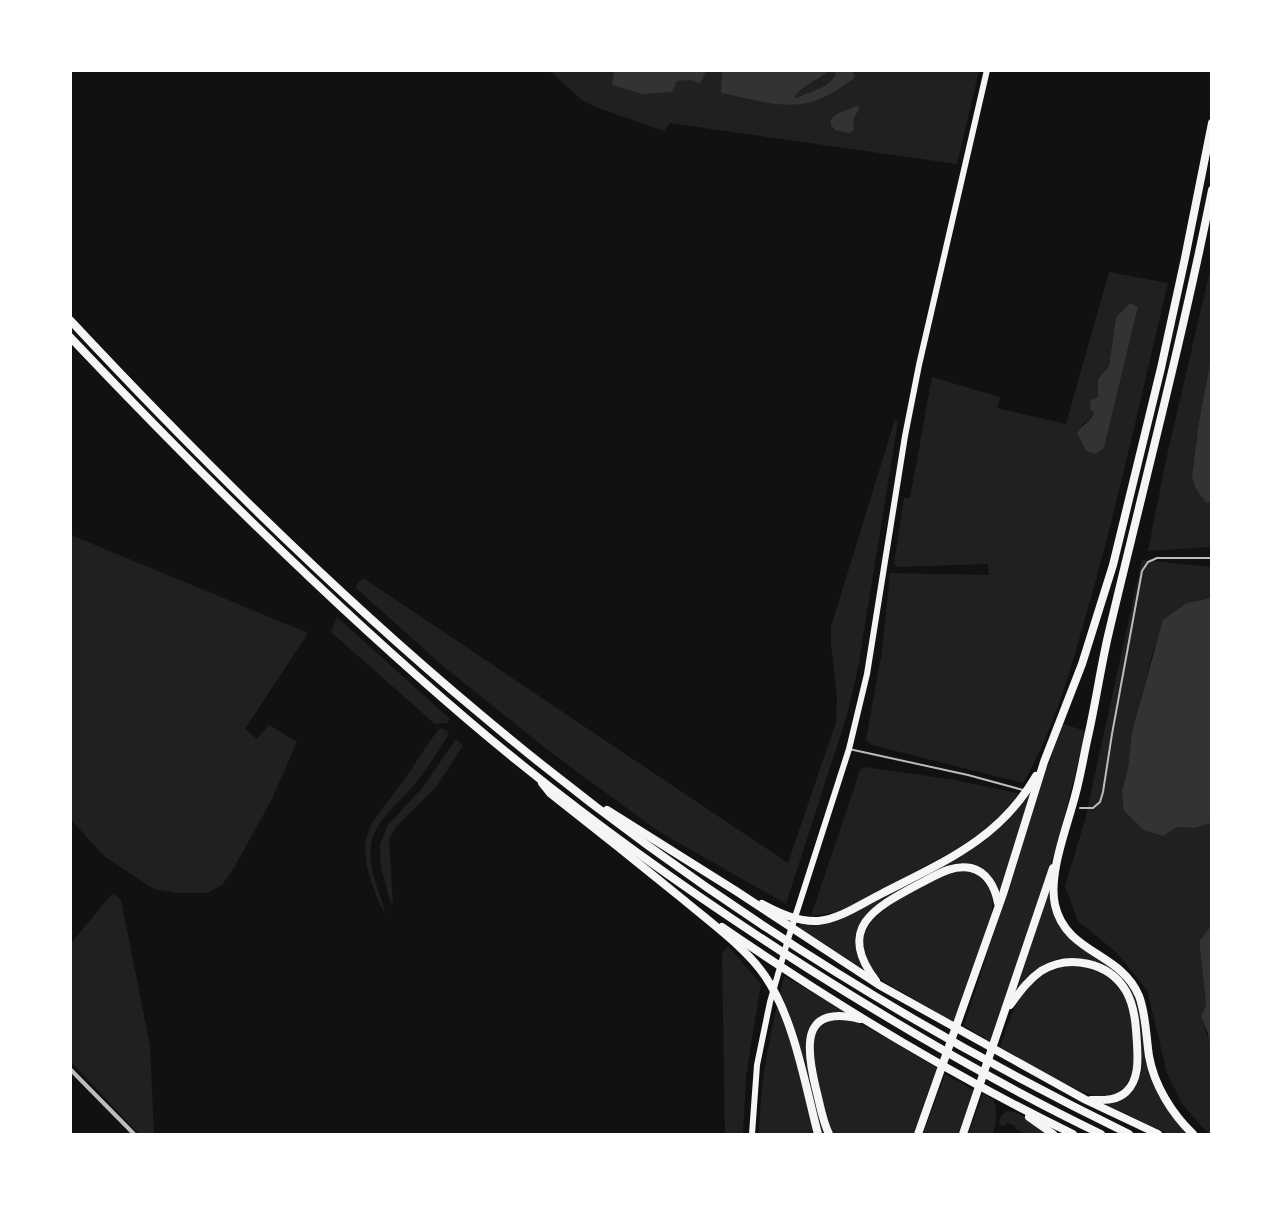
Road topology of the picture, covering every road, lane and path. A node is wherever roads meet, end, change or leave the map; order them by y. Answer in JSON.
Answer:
{"nodes":[{"id":1,"x":987,"y":70,"type":"edge"},
{"id":2,"x":1212,"y":123,"type":"edge"},
{"id":3,"x":1212,"y":190,"type":"edge"},
{"id":4,"x":70,"y":320,"type":"edge"},
{"id":5,"x":70,"y":337,"type":"edge"},
{"id":6,"x":1212,"y":558,"type":"edge"},
{"id":7,"x":849,"y":749,"type":"junction"},
{"id":8,"x":1044,"y":762,"type":"junction"},
{"id":9,"x":534,"y":773,"type":"junction"},
{"id":10,"x":1023,"y":790,"type":"dead end"},
{"id":11,"x":590,"y":802,"type":"junction"},
{"id":12,"x":1080,"y":808,"type":"dead end"},
{"id":13,"x":1065,"y":832,"type":"junction"},
{"id":14,"x":736,"y":891,"type":"junction"},
{"id":15,"x":999,"y":904,"type":"junction"},
{"id":16,"x":702,"y":915,"type":"junction"},
{"id":17,"x":879,"y":985,"type":"junction"},
{"id":18,"x":1007,"y":1008,"type":"junction"},
{"id":19,"x":865,"y":1020,"type":"junction"},
{"id":20,"x":70,"y":1069,"type":"edge"},
{"id":21,"x":1086,"y":1100,"type":"junction"},
{"id":22,"x":1013,"y":1105,"type":"junction"},
{"id":23,"x":134,"y":1134,"type":"edge"},
{"id":24,"x":752,"y":1134,"type":"edge"},
{"id":25,"x":818,"y":1134,"type":"edge"},
{"id":26,"x":829,"y":1134,"type":"edge"},
{"id":27,"x":918,"y":1134,"type":"edge"},
{"id":28,"x":963,"y":1134,"type":"edge"},
{"id":29,"x":1053,"y":1134,"type":"edge"},
{"id":30,"x":1073,"y":1134,"type":"edge"},
{"id":31,"x":1101,"y":1134,"type":"edge"},
{"id":32,"x":1130,"y":1134,"type":"edge"},
{"id":33,"x":1158,"y":1134,"type":"edge"},
{"id":34,"x":1193,"y":1134,"type":"edge"}],
"edges":[{"from":1,"to":7,"type":"main road"},
{"from":2,"to":8,"type":"highway"},
{"from":3,"to":13,"type":"highway"},
{"from":4,"to":11,"type":"highway"},
{"from":5,"to":9,"type":"highway"},
{"from":6,"to":12,"type":"lane"},
{"from":7,"to":10,"type":"lane"},
{"from":7,"to":24,"type":"main road"},
{"from":8,"to":14,"type":"highway"},
{"from":8,"to":15,"type":"highway"},
{"from":9,"to":16,"type":"highway"},
{"from":9,"to":31,"type":"highway"},
{"from":11,"to":14,"type":"highway"},
{"from":11,"to":32,"type":"highway"},
{"from":13,"to":18,"type":"highway"},
{"from":13,"to":34,"type":"highway"},
{"from":14,"to":17,"type":"highway"},
{"from":15,"to":17,"type":"highway"},
{"from":15,"to":27,"type":"highway"},
{"from":16,"to":19,"type":"highway"},
{"from":16,"to":25,"type":"highway"},
{"from":17,"to":21,"type":"highway"},
{"from":18,"to":21,"type":"highway"},
{"from":18,"to":28,"type":"highway"},
{"from":19,"to":22,"type":"highway"},
{"from":19,"to":26,"type":"highway"},
{"from":20,"to":23,"type":"street"},
{"from":21,"to":33,"type":"highway"},
{"from":22,"to":29,"type":"highway"},
{"from":22,"to":30,"type":"highway"}]}
